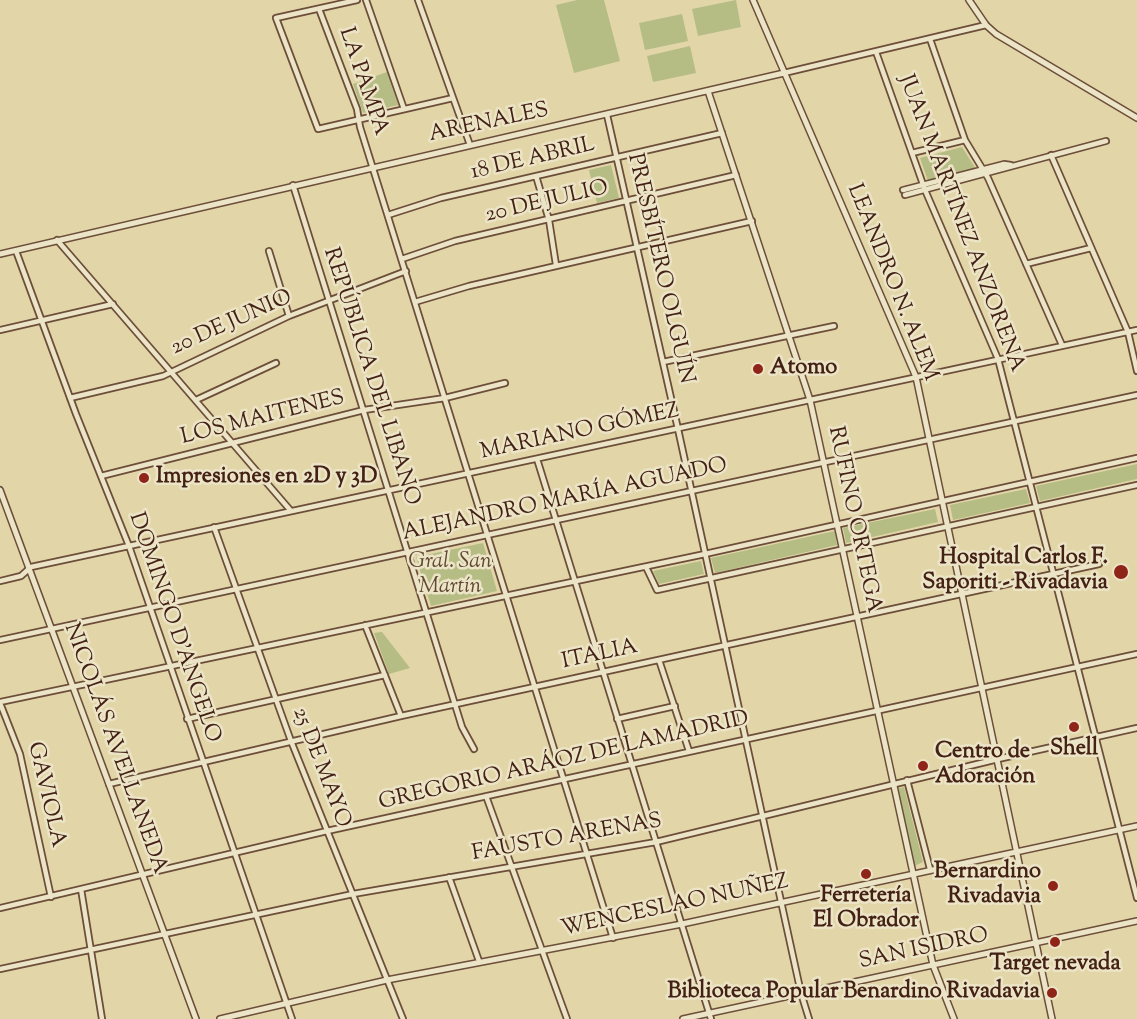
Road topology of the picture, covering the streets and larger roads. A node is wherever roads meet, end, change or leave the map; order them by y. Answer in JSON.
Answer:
{"nodes":[{"id":1,"x":357,"y":0,"type":"edge"},
{"id":2,"x":366,"y":0,"type":"edge"},
{"id":3,"x":418,"y":0,"type":"edge"},
{"id":4,"x":753,"y":0,"type":"edge"},
{"id":5,"x":969,"y":0,"type":"edge"},
{"id":6,"x":319,"y":9,"type":"junction"},
{"id":7,"x":986,"y":25,"type":"junction"},
{"id":8,"x":930,"y":39,"type":"junction"},
{"id":9,"x":876,"y":52,"type":"junction"},
{"id":10,"x":784,"y":72,"type":"junction"},
{"id":11,"x":708,"y":91,"type":"junction"},
{"id":12,"x":453,"y":98,"type":"junction"},
{"id":13,"x":404,"y":109,"type":"junction"},
{"id":14,"x":607,"y":115,"type":"junction"},
{"id":15,"x":1137,"y":118,"type":"edge"},
{"id":16,"x":358,"y":119,"type":"junction"},
{"id":17,"x":722,"y":133,"type":"junction"},
{"id":18,"x":965,"y":140,"type":"junction"},
{"id":19,"x":1106,"y":141,"type":"dead end"},
{"id":20,"x":470,"y":145,"type":"junction"},
{"id":21,"x":912,"y":153,"type":"junction"},
{"id":22,"x":1051,"y":155,"type":"junction"},
{"id":23,"x":617,"y":158,"type":"junction"},
{"id":24,"x":373,"y":167,"type":"junction"},
{"id":25,"x":985,"y":172,"type":"junction"},
{"id":26,"x":536,"y":176,"type":"junction"},
{"id":27,"x":736,"y":176,"type":"junction"},
{"id":28,"x":293,"y":185,"type":"junction"},
{"id":29,"x":924,"y":187,"type":"junction"},
{"id":30,"x":904,"y":192,"type":"dead end"},
{"id":31,"x":627,"y":202,"type":"junction"},
{"id":32,"x":388,"y":215,"type":"junction"},
{"id":33,"x":549,"y":220,"type":"junction"},
{"id":34,"x":752,"y":221,"type":"junction"},
{"id":35,"x":57,"y":240,"type":"junction"},
{"id":36,"x":637,"y":247,"type":"junction"},
{"id":37,"x":1091,"y":248,"type":"junction"},
{"id":38,"x":16,"y":251,"type":"junction"},
{"id":39,"x":269,"y":251,"type":"dead end"},
{"id":40,"x":0,"y":254,"type":"edge"},
{"id":41,"x":402,"y":260,"type":"junction"},
{"id":42,"x":1026,"y":264,"type":"junction"},
{"id":43,"x":556,"y":265,"type":"junction"},
{"id":44,"x":406,"y":271,"type":"junction"},
{"id":45,"x":327,"y":300,"type":"junction"},
{"id":46,"x":415,"y":302,"type":"junction"},
{"id":47,"x":113,"y":304,"type":"junction"},
{"id":48,"x":289,"y":316,"type":"junction"},
{"id":49,"x":42,"y":321,"type":"junction"},
{"id":50,"x":834,"y":326,"type":"dead end"},
{"id":51,"x":0,"y":330,"type":"edge"},
{"id":52,"x":1137,"y":330,"type":"edge"},
{"id":53,"x":1128,"y":332,"type":"junction"},
{"id":54,"x":789,"y":336,"type":"junction"},
{"id":55,"x":1062,"y":345,"type":"junction"},
{"id":56,"x":998,"y":359,"type":"junction"},
{"id":57,"x":663,"y":362,"type":"junction"},
{"id":58,"x":276,"y":363,"type":"dead end"},
{"id":59,"x":170,"y":370,"type":"junction"},
{"id":60,"x":1137,"y":371,"type":"edge"},
{"id":61,"x":916,"y":377,"type":"junction"},
{"id":62,"x":505,"y":383,"type":"dead end"},
{"id":63,"x":1137,"y":395,"type":"edge"},
{"id":64,"x":70,"y":398,"type":"junction"},
{"id":65,"x":445,"y":398,"type":"junction"},
{"id":66,"x":196,"y":400,"type":"junction"},
{"id":67,"x":810,"y":400,"type":"junction"},
{"id":68,"x":364,"y":410,"type":"junction"},
{"id":69,"x":1014,"y":421,"type":"junction"},
{"id":70,"x":678,"y":429,"type":"junction"},
{"id":71,"x":929,"y":440,"type":"junction"},
{"id":72,"x":234,"y":444,"type":"junction"},
{"id":73,"x":1137,"y":458,"type":"edge"},
{"id":74,"x":537,"y":459,"type":"junction"},
{"id":75,"x":824,"y":464,"type":"junction"},
{"id":76,"x":469,"y":474,"type":"junction"},
{"id":77,"x":101,"y":476,"type":"junction"},
{"id":78,"x":1030,"y":482,"type":"junction"},
{"id":79,"x":1137,"y":485,"type":"edge"},
{"id":80,"x":0,"y":490,"type":"edge"},
{"id":81,"x":390,"y":491,"type":"junction"},
{"id":82,"x":691,"y":492,"type":"junction"},
{"id":83,"x":942,"y":501,"type":"junction"},
{"id":84,"x":1036,"y":507,"type":"junction"},
{"id":85,"x":291,"y":511,"type":"junction"},
{"id":86,"x":556,"y":520,"type":"junction"},
{"id":87,"x":838,"y":524,"type":"junction"},
{"id":88,"x":214,"y":527,"type":"junction"},
{"id":89,"x":947,"y":527,"type":"junction"},
{"id":90,"x":488,"y":534,"type":"junction"},
{"id":91,"x":129,"y":546,"type":"junction"},
{"id":92,"x":843,"y":550,"type":"junction"},
{"id":93,"x":408,"y":551,"type":"junction"},
{"id":94,"x":705,"y":555,"type":"junction"},
{"id":95,"x":1100,"y":564,"type":"dead end"},
{"id":96,"x":30,"y":567,"type":"junction"},
{"id":97,"x":646,"y":567,"type":"junction"},
{"id":98,"x":1054,"y":573,"type":"junction"},
{"id":99,"x":0,"y":580,"type":"edge"},
{"id":100,"x":711,"y":580,"type":"junction"},
{"id":101,"x":574,"y":581,"type":"junction"},
{"id":102,"x":235,"y":588,"type":"junction"},
{"id":103,"x":961,"y":595,"type":"junction"},
{"id":104,"x":507,"y":596,"type":"junction"},
{"id":105,"x":150,"y":608,"type":"junction"},
{"id":106,"x":427,"y":612,"type":"junction"},
{"id":107,"x":858,"y":617,"type":"junction"},
{"id":108,"x":365,"y":625,"type":"junction"},
{"id":109,"x":52,"y":628,"type":"junction"},
{"id":110,"x":0,"y":640,"type":"edge"},
{"id":111,"x":725,"y":646,"type":"junction"},
{"id":112,"x":256,"y":648,"type":"junction"},
{"id":113,"x":1137,"y":654,"type":"edge"},
{"id":114,"x":659,"y":660,"type":"junction"},
{"id":115,"x":169,"y":667,"type":"junction"},
{"id":116,"x":1078,"y":667,"type":"junction"},
{"id":117,"x":602,"y":673,"type":"junction"},
{"id":118,"x":385,"y":675,"type":"junction"},
{"id":119,"x":534,"y":686,"type":"junction"},
{"id":120,"x":73,"y":687,"type":"junction"},
{"id":121,"x":982,"y":687,"type":"junction"},
{"id":122,"x":275,"y":699,"type":"junction"},
{"id":123,"x":0,"y":703,"type":"edge"},
{"id":124,"x":455,"y":704,"type":"junction"},
{"id":125,"x":675,"y":706,"type":"junction"},
{"id":126,"x":878,"y":709,"type":"junction"},
{"id":127,"x":401,"y":716,"type":"junction"},
{"id":128,"x":187,"y":719,"type":"junction"},
{"id":129,"x":617,"y":719,"type":"junction"},
{"id":130,"x":1137,"y":728,"type":"edge"},
{"id":131,"x":1096,"y":736,"type":"junction"},
{"id":132,"x":745,"y":738,"type":"junction"},
{"id":133,"x":291,"y":741,"type":"junction"},
{"id":134,"x":474,"y":749,"type":"dead end"},
{"id":135,"x":689,"y":751,"type":"junction"},
{"id":136,"x":998,"y":759,"type":"junction"},
{"id":137,"x":202,"y":763,"type":"junction"},
{"id":138,"x":631,"y":765,"type":"junction"},
{"id":139,"x":563,"y":780,"type":"junction"},
{"id":140,"x":907,"y":780,"type":"junction"},
{"id":141,"x":894,"y":783,"type":"junction"},
{"id":142,"x":109,"y":784,"type":"junction"},
{"id":143,"x":486,"y":796,"type":"junction"},
{"id":144,"x":763,"y":816,"type":"junction"},
{"id":145,"x":1137,"y":826,"type":"edge"},
{"id":146,"x":1120,"y":829,"type":"junction"},
{"id":147,"x":327,"y":831,"type":"junction"},
{"id":148,"x":656,"y":842,"type":"junction"},
{"id":149,"x":1017,"y":851,"type":"junction"},
{"id":150,"x":233,"y":853,"type":"junction"},
{"id":151,"x":586,"y":854,"type":"junction"},
{"id":152,"x":510,"y":866,"type":"junction"},
{"id":153,"x":930,"y":869,"type":"junction"},
{"id":154,"x":913,"y":872,"type":"junction"},
{"id":155,"x":143,"y":874,"type":"junction"},
{"id":156,"x":449,"y":877,"type":"junction"},
{"id":157,"x":81,"y":889,"type":"junction"},
{"id":158,"x":353,"y":894,"type":"junction"},
{"id":159,"x":51,"y":897,"type":"junction"},
{"id":160,"x":1137,"y":898,"type":"edge"},
{"id":161,"x":781,"y":901,"type":"junction"},
{"id":162,"x":0,"y":908,"type":"edge"},
{"id":163,"x":254,"y":914,"type":"junction"},
{"id":164,"x":1137,"y":921,"type":"edge"},
{"id":165,"x":682,"y":924,"type":"junction"},
{"id":166,"x":164,"y":934,"type":"junction"},
{"id":167,"x":613,"y":938,"type":"junction"},
{"id":168,"x":1035,"y":943,"type":"junction"},
{"id":169,"x":90,"y":949,"type":"junction"},
{"id":170,"x":542,"y":951,"type":"junction"},
{"id":171,"x":479,"y":961,"type":"junction"},
{"id":172,"x":933,"y":965,"type":"junction"},
{"id":173,"x":0,"y":969,"type":"edge"},
{"id":174,"x":387,"y":980,"type":"junction"},
{"id":175,"x":801,"y":993,"type":"junction"},
{"id":176,"x":287,"y":1003,"type":"junction"},
{"id":177,"x":710,"y":1016,"type":"edge"},
{"id":178,"x":102,"y":1019,"type":"edge"},
{"id":179,"x":196,"y":1019,"type":"edge"},
{"id":180,"x":220,"y":1019,"type":"edge"},
{"id":181,"x":292,"y":1019,"type":"edge"},
{"id":182,"x":403,"y":1019,"type":"edge"},
{"id":183,"x":567,"y":1019,"type":"edge"},
{"id":184,"x":683,"y":1019,"type":"edge"},
{"id":185,"x":809,"y":1019,"type":"edge"},
{"id":186,"x":954,"y":1019,"type":"edge"},
{"id":187,"x":1052,"y":1019,"type":"edge"}],
"edges":[{"from":1,"to":6,"type":"street"},
{"from":2,"to":13,"type":"street"},
{"from":3,"to":12,"type":"street"},
{"from":4,"to":10,"type":"street","name":"LEANDRO N. ALEM"},
{"from":5,"to":7,"type":"street"},
{"from":6,"to":16,"type":"street","name":"LA PAMPA"},
{"from":6,"to":16,"type":"street"},
{"from":7,"to":8,"type":"street","name":"ARENALES"},
{"from":7,"to":15,"type":"street"},
{"from":8,"to":9,"type":"street","name":"ARENALES"},
{"from":8,"to":18,"type":"street"},
{"from":9,"to":10,"type":"street","name":"ARENALES"},
{"from":9,"to":21,"type":"street","name":"JUAN MARTÍNEZ ANZORENA"},
{"from":10,"to":11,"type":"street","name":"ARENALES"},
{"from":10,"to":61,"type":"street","name":"LEANDRO N. ALEM"},
{"from":11,"to":14,"type":"street","name":"ARENALES"},
{"from":11,"to":17,"type":"street","name":"RUFINO ORTEGA"},
{"from":12,"to":13,"type":"street"},
{"from":12,"to":20,"type":"street"},
{"from":13,"to":16,"type":"street"},
{"from":14,"to":20,"type":"street","name":"ARENALES"},
{"from":14,"to":23,"type":"street","name":"PRESBÍTERO OLGUÍN"},
{"from":16,"to":24,"type":"street","name":"LA PAMPA"},
{"from":17,"to":23,"type":"street","name":"18 DE ABRIL"},
{"from":17,"to":27,"type":"street","name":"RUFINO ORTEGA"},
{"from":18,"to":21,"type":"street"},
{"from":18,"to":25,"type":"street"},
{"from":19,"to":22,"type":"street"},
{"from":20,"to":24,"type":"street","name":"ARENALES"},
{"from":21,"to":29,"type":"street","name":"JUAN MARTÍNEZ ANZORENA"},
{"from":22,"to":25,"type":"street"},
{"from":22,"to":37,"type":"street"},
{"from":23,"to":26,"type":"street","name":"18 DE ABRIL"},
{"from":23,"to":31,"type":"street","name":"PRESBÍTERO OLGUÍN"},
{"from":24,"to":28,"type":"street","name":"ARENALES"},
{"from":24,"to":32,"type":"street","name":"LA PAMPA"},
{"from":25,"to":29,"type":"street"},
{"from":25,"to":42,"type":"street"},
{"from":26,"to":32,"type":"street","name":"18 DE ABRIL"},
{"from":26,"to":33,"type":"street"},
{"from":27,"to":31,"type":"street","name":"20 DE JULIO"},
{"from":27,"to":34,"type":"street","name":"RUFINO ORTEGA"},
{"from":28,"to":35,"type":"street","name":"ARENALES"},
{"from":28,"to":45,"type":"street","name":"REPÚBLICA DEL LIBANO"},
{"from":29,"to":30,"type":"street"},
{"from":29,"to":56,"type":"street","name":"JUAN MARTÍNEZ ANZORENA"},
{"from":31,"to":33,"type":"street","name":"20 DE JULIO"},
{"from":31,"to":36,"type":"street","name":"PRESBÍTERO OLGUÍN"},
{"from":32,"to":41,"type":"street","name":"LA PAMPA"},
{"from":33,"to":41,"type":"street","name":"20 DE JULIO"},
{"from":33,"to":43,"type":"street"},
{"from":34,"to":36,"type":"street"},
{"from":34,"to":54,"type":"street","name":"RUFINO ORTEGA"},
{"from":35,"to":38,"type":"street","name":"ARENALES"},
{"from":35,"to":47,"type":"street"},
{"from":36,"to":43,"type":"street"},
{"from":36,"to":57,"type":"street","name":"PRESBÍTERO OLGUÍN"},
{"from":37,"to":42,"type":"street"},
{"from":37,"to":53,"type":"street"},
{"from":38,"to":40,"type":"street","name":"ARENALES"},
{"from":38,"to":49,"type":"street","name":"DOMINGO D'ANGELO"},
{"from":39,"to":48,"type":"street"},
{"from":41,"to":44,"type":"street","name":"LA PAMPA"},
{"from":42,"to":55,"type":"street"},
{"from":43,"to":46,"type":"street"},
{"from":44,"to":45,"type":"street","name":"20 DE JUNIO"},
{"from":44,"to":46,"type":"street","name":"LA PAMPA"},
{"from":45,"to":48,"type":"street","name":"20 DE JUNIO"},
{"from":45,"to":68,"type":"street","name":"REPÚBLICA DEL LIBANO"},
{"from":46,"to":65,"type":"street","name":"LA PAMPA"},
{"from":47,"to":49,"type":"street"},
{"from":47,"to":59,"type":"street"},
{"from":48,"to":59,"type":"street","name":"20 DE JUNIO"},
{"from":49,"to":51,"type":"street"},
{"from":49,"to":64,"type":"street","name":"DOMINGO D'ANGELO"},
{"from":50,"to":54,"type":"street"},
{"from":52,"to":53,"type":"street","name":"MARIANO GÓMEZ"},
{"from":53,"to":55,"type":"street","name":"MARIANO GÓMEZ"},
{"from":53,"to":60,"type":"street"},
{"from":54,"to":57,"type":"street"},
{"from":54,"to":67,"type":"street","name":"RUFINO ORTEGA"},
{"from":55,"to":56,"type":"street","name":"MARIANO GÓMEZ"},
{"from":56,"to":61,"type":"street","name":"MARIANO GÓMEZ"},
{"from":56,"to":69,"type":"street","name":"JUAN MARTÍNEZ ANZORENA"},
{"from":57,"to":70,"type":"street","name":"PRESBÍTERO OLGUÍN"},
{"from":58,"to":66,"type":"street"},
{"from":59,"to":64,"type":"street","name":"20 DE JUNIO"},
{"from":59,"to":66,"type":"street"},
{"from":61,"to":67,"type":"street","name":"MARIANO GÓMEZ"},
{"from":61,"to":71,"type":"street","name":"LEANDRO N. ALEM"},
{"from":62,"to":65,"type":"street","name":"LOS MAITENES"},
{"from":63,"to":69,"type":"street","name":"ALEJANDRO MARÍA AGUADO"},
{"from":64,"to":77,"type":"street","name":"DOMINGO D'ANGELO"},
{"from":65,"to":68,"type":"street","name":"LOS MAITENES"},
{"from":65,"to":76,"type":"street","name":"LA PAMPA"},
{"from":66,"to":72,"type":"street"},
{"from":67,"to":70,"type":"street","name":"MARIANO GÓMEZ"},
{"from":67,"to":75,"type":"street","name":"RUFINO ORTEGA"},
{"from":68,"to":72,"type":"street","name":"LOS MAITENES"},
{"from":68,"to":81,"type":"street","name":"REPÚBLICA DEL LIBANO"},
{"from":69,"to":71,"type":"street","name":"ALEJANDRO MARÍA AGUADO"},
{"from":69,"to":78,"type":"street","name":"JUAN MARTÍNEZ ANZORENA"},
{"from":70,"to":74,"type":"street","name":"MARIANO GÓMEZ"},
{"from":70,"to":82,"type":"street","name":"PRESBÍTERO OLGUÍN"},
{"from":71,"to":75,"type":"street","name":"ALEJANDRO MARÍA AGUADO"},
{"from":71,"to":83,"type":"street","name":"LEANDRO N. ALEM"},
{"from":72,"to":77,"type":"street","name":"LOS MAITENES"},
{"from":72,"to":85,"type":"street"},
{"from":73,"to":78,"type":"street"},
{"from":74,"to":76,"type":"street","name":"MARIANO GÓMEZ"},
{"from":74,"to":86,"type":"street"},
{"from":75,"to":82,"type":"street","name":"ALEJANDRO MARÍA AGUADO"},
{"from":75,"to":87,"type":"street","name":"RUFINO ORTEGA"},
{"from":76,"to":81,"type":"street","name":"MARIANO GÓMEZ"},
{"from":76,"to":90,"type":"street","name":"LA PAMPA"},
{"from":77,"to":91,"type":"street","name":"DOMINGO D'ANGELO"},
{"from":78,"to":83,"type":"street"},
{"from":78,"to":84,"type":"street","name":"JUAN MARTÍNEZ ANZORENA"},
{"from":79,"to":84,"type":"street"},
{"from":80,"to":96,"type":"street","name":"NICOLÁS AVELLANEDA"},
{"from":81,"to":85,"type":"street","name":"MARIANO GÓMEZ"},
{"from":81,"to":93,"type":"street","name":"REPÚBLICA DEL LIBANO"},
{"from":82,"to":86,"type":"street","name":"ALEJANDRO MARÍA AGUADO"},
{"from":82,"to":94,"type":"street","name":"PRESBÍTERO OLGUÍN"},
{"from":83,"to":87,"type":"street"},
{"from":83,"to":89,"type":"street","name":"LEANDRO N. ALEM"},
{"from":84,"to":89,"type":"street"},
{"from":84,"to":98,"type":"street","name":"JUAN MARTÍNEZ ANZORENA"},
{"from":85,"to":88,"type":"street","name":"MARIANO GÓMEZ"},
{"from":86,"to":90,"type":"street","name":"ALEJANDRO MARÍA AGUADO"},
{"from":86,"to":101,"type":"street"},
{"from":87,"to":92,"type":"street","name":"RUFINO ORTEGA"},
{"from":87,"to":94,"type":"street"},
{"from":88,"to":91,"type":"street","name":"MARIANO GÓMEZ"},
{"from":88,"to":102,"type":"street","name":"25 DE MAYO"},
{"from":89,"to":92,"type":"street"},
{"from":89,"to":103,"type":"street","name":"LEANDRO N. ALEM"},
{"from":90,"to":93,"type":"street","name":"ALEJANDRO MARÍA AGUADO"},
{"from":90,"to":104,"type":"street","name":"LA PAMPA"},
{"from":91,"to":96,"type":"street","name":"MARIANO GÓMEZ"},
{"from":91,"to":105,"type":"street","name":"DOMINGO D'ANGELO"},
{"from":92,"to":100,"type":"street"},
{"from":92,"to":107,"type":"street","name":"RUFINO ORTEGA"},
{"from":93,"to":102,"type":"street","name":"ALEJANDRO MARÍA AGUADO"},
{"from":93,"to":106,"type":"street","name":"REPÚBLICA DEL LIBANO"},
{"from":94,"to":97,"type":"street"},
{"from":94,"to":100,"type":"street","name":"PRESBÍTERO OLGUÍN"},
{"from":95,"to":98,"type":"street","name":"ITALIA"},
{"from":96,"to":99,"type":"street","name":"MARIANO GÓMEZ"},
{"from":96,"to":109,"type":"street","name":"NICOLÁS AVELLANEDA"},
{"from":97,"to":100,"type":"street"},
{"from":97,"to":101,"type":"street"},
{"from":98,"to":103,"type":"street","name":"ITALIA"},
{"from":98,"to":116,"type":"street","name":"JUAN MARTÍNEZ ANZORENA"},
{"from":100,"to":111,"type":"street","name":"PRESBÍTERO OLGUÍN"},
{"from":101,"to":104,"type":"street"},
{"from":101,"to":117,"type":"street"},
{"from":102,"to":105,"type":"street","name":"ALEJANDRO MARÍA AGUADO"},
{"from":102,"to":112,"type":"street","name":"25 DE MAYO"},
{"from":103,"to":107,"type":"street","name":"ITALIA"},
{"from":103,"to":121,"type":"street","name":"LEANDRO N. ALEM"},
{"from":104,"to":106,"type":"street"},
{"from":104,"to":119,"type":"street","name":"LA PAMPA"},
{"from":105,"to":109,"type":"street","name":"ALEJANDRO MARÍA AGUADO"},
{"from":105,"to":115,"type":"street","name":"DOMINGO D'ANGELO"},
{"from":106,"to":108,"type":"street"},
{"from":106,"to":124,"type":"street","name":"REPÚBLICA DEL LIBANO"},
{"from":107,"to":111,"type":"street","name":"ITALIA"},
{"from":107,"to":126,"type":"street","name":"RUFINO ORTEGA"},
{"from":108,"to":112,"type":"street"},
{"from":108,"to":118,"type":"street"},
{"from":109,"to":110,"type":"street","name":"ALEJANDRO MARÍA AGUADO"},
{"from":109,"to":120,"type":"street","name":"NICOLÁS AVELLANEDA"},
{"from":111,"to":114,"type":"street","name":"ITALIA"},
{"from":111,"to":132,"type":"street","name":"PRESBÍTERO OLGUÍN"},
{"from":112,"to":115,"type":"street"},
{"from":112,"to":122,"type":"street","name":"25 DE MAYO"},
{"from":113,"to":116,"type":"street","name":"GREGORIO ARÁOZ DE LAMADRID"},
{"from":114,"to":117,"type":"street","name":"ITALIA"},
{"from":114,"to":125,"type":"street"},
{"from":115,"to":120,"type":"street"},
{"from":115,"to":128,"type":"street","name":"DOMINGO D'ANGELO"},
{"from":116,"to":121,"type":"street","name":"GREGORIO ARÁOZ DE LAMADRID"},
{"from":116,"to":131,"type":"street","name":"JUAN MARTÍNEZ ANZORENA"},
{"from":117,"to":119,"type":"street","name":"ITALIA"},
{"from":117,"to":129,"type":"street"},
{"from":118,"to":122,"type":"street"},
{"from":118,"to":127,"type":"street"},
{"from":119,"to":124,"type":"street","name":"ITALIA"},
{"from":119,"to":139,"type":"street","name":"LA PAMPA"},
{"from":120,"to":123,"type":"street"},
{"from":120,"to":142,"type":"street","name":"NICOLÁS AVELLANEDA"},
{"from":121,"to":126,"type":"street","name":"GREGORIO ARÁOZ DE LAMADRID"},
{"from":121,"to":136,"type":"street","name":"LEANDRO N. ALEM"},
{"from":122,"to":128,"type":"street"},
{"from":122,"to":133,"type":"street","name":"25 DE MAYO"},
{"from":123,"to":159,"type":"street","name":"GAVIOLA"},
{"from":124,"to":127,"type":"street","name":"ITALIA"},
{"from":124,"to":134,"type":"street","name":"REPÚBLICA DEL LIBANO"},
{"from":125,"to":129,"type":"street"},
{"from":125,"to":135,"type":"street"},
{"from":126,"to":132,"type":"street","name":"GREGORIO ARÁOZ DE LAMADRID"},
{"from":126,"to":141,"type":"street","name":"RUFINO ORTEGA"},
{"from":127,"to":133,"type":"street","name":"ITALIA"},
{"from":128,"to":137,"type":"street","name":"DOMINGO D'ANGELO"},
{"from":129,"to":138,"type":"street"},
{"from":130,"to":131,"type":"street","name":"FAUSTO ARENAS"},
{"from":131,"to":136,"type":"street","name":"FAUSTO ARENAS"},
{"from":131,"to":146,"type":"street","name":"JUAN MARTÍNEZ ANZORENA"},
{"from":132,"to":135,"type":"street","name":"GREGORIO ARÁOZ DE LAMADRID"},
{"from":132,"to":144,"type":"street","name":"PRESBÍTERO OLGUÍN"},
{"from":133,"to":137,"type":"street","name":"ITALIA"},
{"from":133,"to":147,"type":"street","name":"25 DE MAYO"},
{"from":135,"to":138,"type":"street","name":"GREGORIO ARÁOZ DE LAMADRID"},
{"from":136,"to":140,"type":"street","name":"FAUSTO ARENAS"},
{"from":136,"to":149,"type":"street","name":"LEANDRO N. ALEM"},
{"from":137,"to":142,"type":"street","name":"ITALIA"},
{"from":137,"to":150,"type":"street","name":"DOMINGO D'ANGELO"},
{"from":138,"to":139,"type":"street","name":"GREGORIO ARÁOZ DE LAMADRID"},
{"from":138,"to":148,"type":"street"},
{"from":139,"to":143,"type":"street","name":"GREGORIO ARÁOZ DE LAMADRID"},
{"from":139,"to":151,"type":"street","name":"LA PAMPA"},
{"from":140,"to":141,"type":"street","name":"FAUSTO ARENAS"},
{"from":140,"to":153,"type":"street"},
{"from":141,"to":144,"type":"street","name":"FAUSTO ARENAS"},
{"from":141,"to":154,"type":"street","name":"RUFINO ORTEGA"},
{"from":142,"to":155,"type":"street","name":"NICOLÁS AVELLANEDA"},
{"from":143,"to":147,"type":"street","name":"GREGORIO ARÁOZ DE LAMADRID"},
{"from":143,"to":152,"type":"street"},
{"from":144,"to":148,"type":"street","name":"FAUSTO ARENAS"},
{"from":144,"to":161,"type":"street","name":"PRESBÍTERO OLGUÍN"},
{"from":145,"to":146,"type":"street","name":"WENCESLAO NUÑEZ"},
{"from":146,"to":149,"type":"street","name":"WENCESLAO NUÑEZ"},
{"from":146,"to":160,"type":"street","name":"JUAN MARTÍNEZ ANZORENA"},
{"from":147,"to":150,"type":"street","name":"GREGORIO ARÁOZ DE LAMADRID"},
{"from":147,"to":158,"type":"street","name":"25 DE MAYO"},
{"from":148,"to":151,"type":"street","name":"FAUSTO ARENAS"},
{"from":148,"to":165,"type":"street"},
{"from":149,"to":153,"type":"street","name":"WENCESLAO NUÑEZ"},
{"from":149,"to":168,"type":"street","name":"LEANDRO N. ALEM"},
{"from":150,"to":155,"type":"street","name":"GREGORIO ARÁOZ DE LAMADRID"},
{"from":150,"to":163,"type":"street","name":"DOMINGO D'ANGELO"},
{"from":151,"to":152,"type":"street","name":"FAUSTO ARENAS"},
{"from":151,"to":167,"type":"street","name":"LA PAMPA"},
{"from":152,"to":156,"type":"street","name":"FAUSTO ARENAS"},
{"from":152,"to":170,"type":"street"},
{"from":153,"to":154,"type":"street","name":"WENCESLAO NUÑEZ"},
{"from":154,"to":161,"type":"street","name":"WENCESLAO NUÑEZ"},
{"from":154,"to":172,"type":"street","name":"RUFINO ORTEGA"},
{"from":155,"to":157,"type":"street","name":"GREGORIO ARÁOZ DE LAMADRID"},
{"from":155,"to":166,"type":"street","name":"NICOLÁS AVELLANEDA"},
{"from":156,"to":158,"type":"street","name":"FAUSTO ARENAS"},
{"from":156,"to":171,"type":"street"},
{"from":157,"to":159,"type":"street","name":"GREGORIO ARÁOZ DE LAMADRID"},
{"from":157,"to":169,"type":"street"},
{"from":158,"to":163,"type":"street","name":"FAUSTO ARENAS"},
{"from":158,"to":174,"type":"street","name":"25 DE MAYO"},
{"from":159,"to":162,"type":"street","name":"GREGORIO ARÁOZ DE LAMADRID"},
{"from":161,"to":165,"type":"street","name":"WENCESLAO NUÑEZ"},
{"from":161,"to":175,"type":"street","name":"PRESBÍTERO OLGUÍN"},
{"from":163,"to":166,"type":"street","name":"FAUSTO ARENAS"},
{"from":163,"to":176,"type":"street","name":"DOMINGO D'ANGELO"},
{"from":164,"to":168,"type":"street","name":"SAN ISIDRO"},
{"from":165,"to":167,"type":"street","name":"WENCESLAO NUÑEZ"},
{"from":165,"to":177,"type":"street"},
{"from":166,"to":169,"type":"street","name":"FAUSTO ARENAS"},
{"from":166,"to":179,"type":"street","name":"NICOLÁS AVELLANEDA"},
{"from":167,"to":170,"type":"street","name":"WENCESLAO NUÑEZ"},
{"from":168,"to":172,"type":"street","name":"SAN ISIDRO"},
{"from":168,"to":187,"type":"street","name":"LEANDRO N. ALEM"},
{"from":169,"to":173,"type":"street","name":"FAUSTO ARENAS"},
{"from":169,"to":178,"type":"street"},
{"from":170,"to":171,"type":"street","name":"WENCESLAO NUÑEZ"},
{"from":170,"to":183,"type":"street"},
{"from":171,"to":174,"type":"street","name":"WENCESLAO NUÑEZ"},
{"from":172,"to":175,"type":"street","name":"SAN ISIDRO"},
{"from":172,"to":186,"type":"street","name":"RUFINO ORTEGA"},
{"from":174,"to":176,"type":"street","name":"WENCESLAO NUÑEZ"},
{"from":174,"to":182,"type":"street","name":"25 DE MAYO"},
{"from":175,"to":177,"type":"street","name":"SAN ISIDRO"},
{"from":175,"to":185,"type":"street","name":"PRESBÍTERO OLGUÍN"},
{"from":176,"to":180,"type":"street","name":"WENCESLAO NUÑEZ"},
{"from":176,"to":181,"type":"street","name":"DOMINGO D'ANGELO"},
{"from":177,"to":184,"type":"street","name":"SAN ISIDRO"}]}
